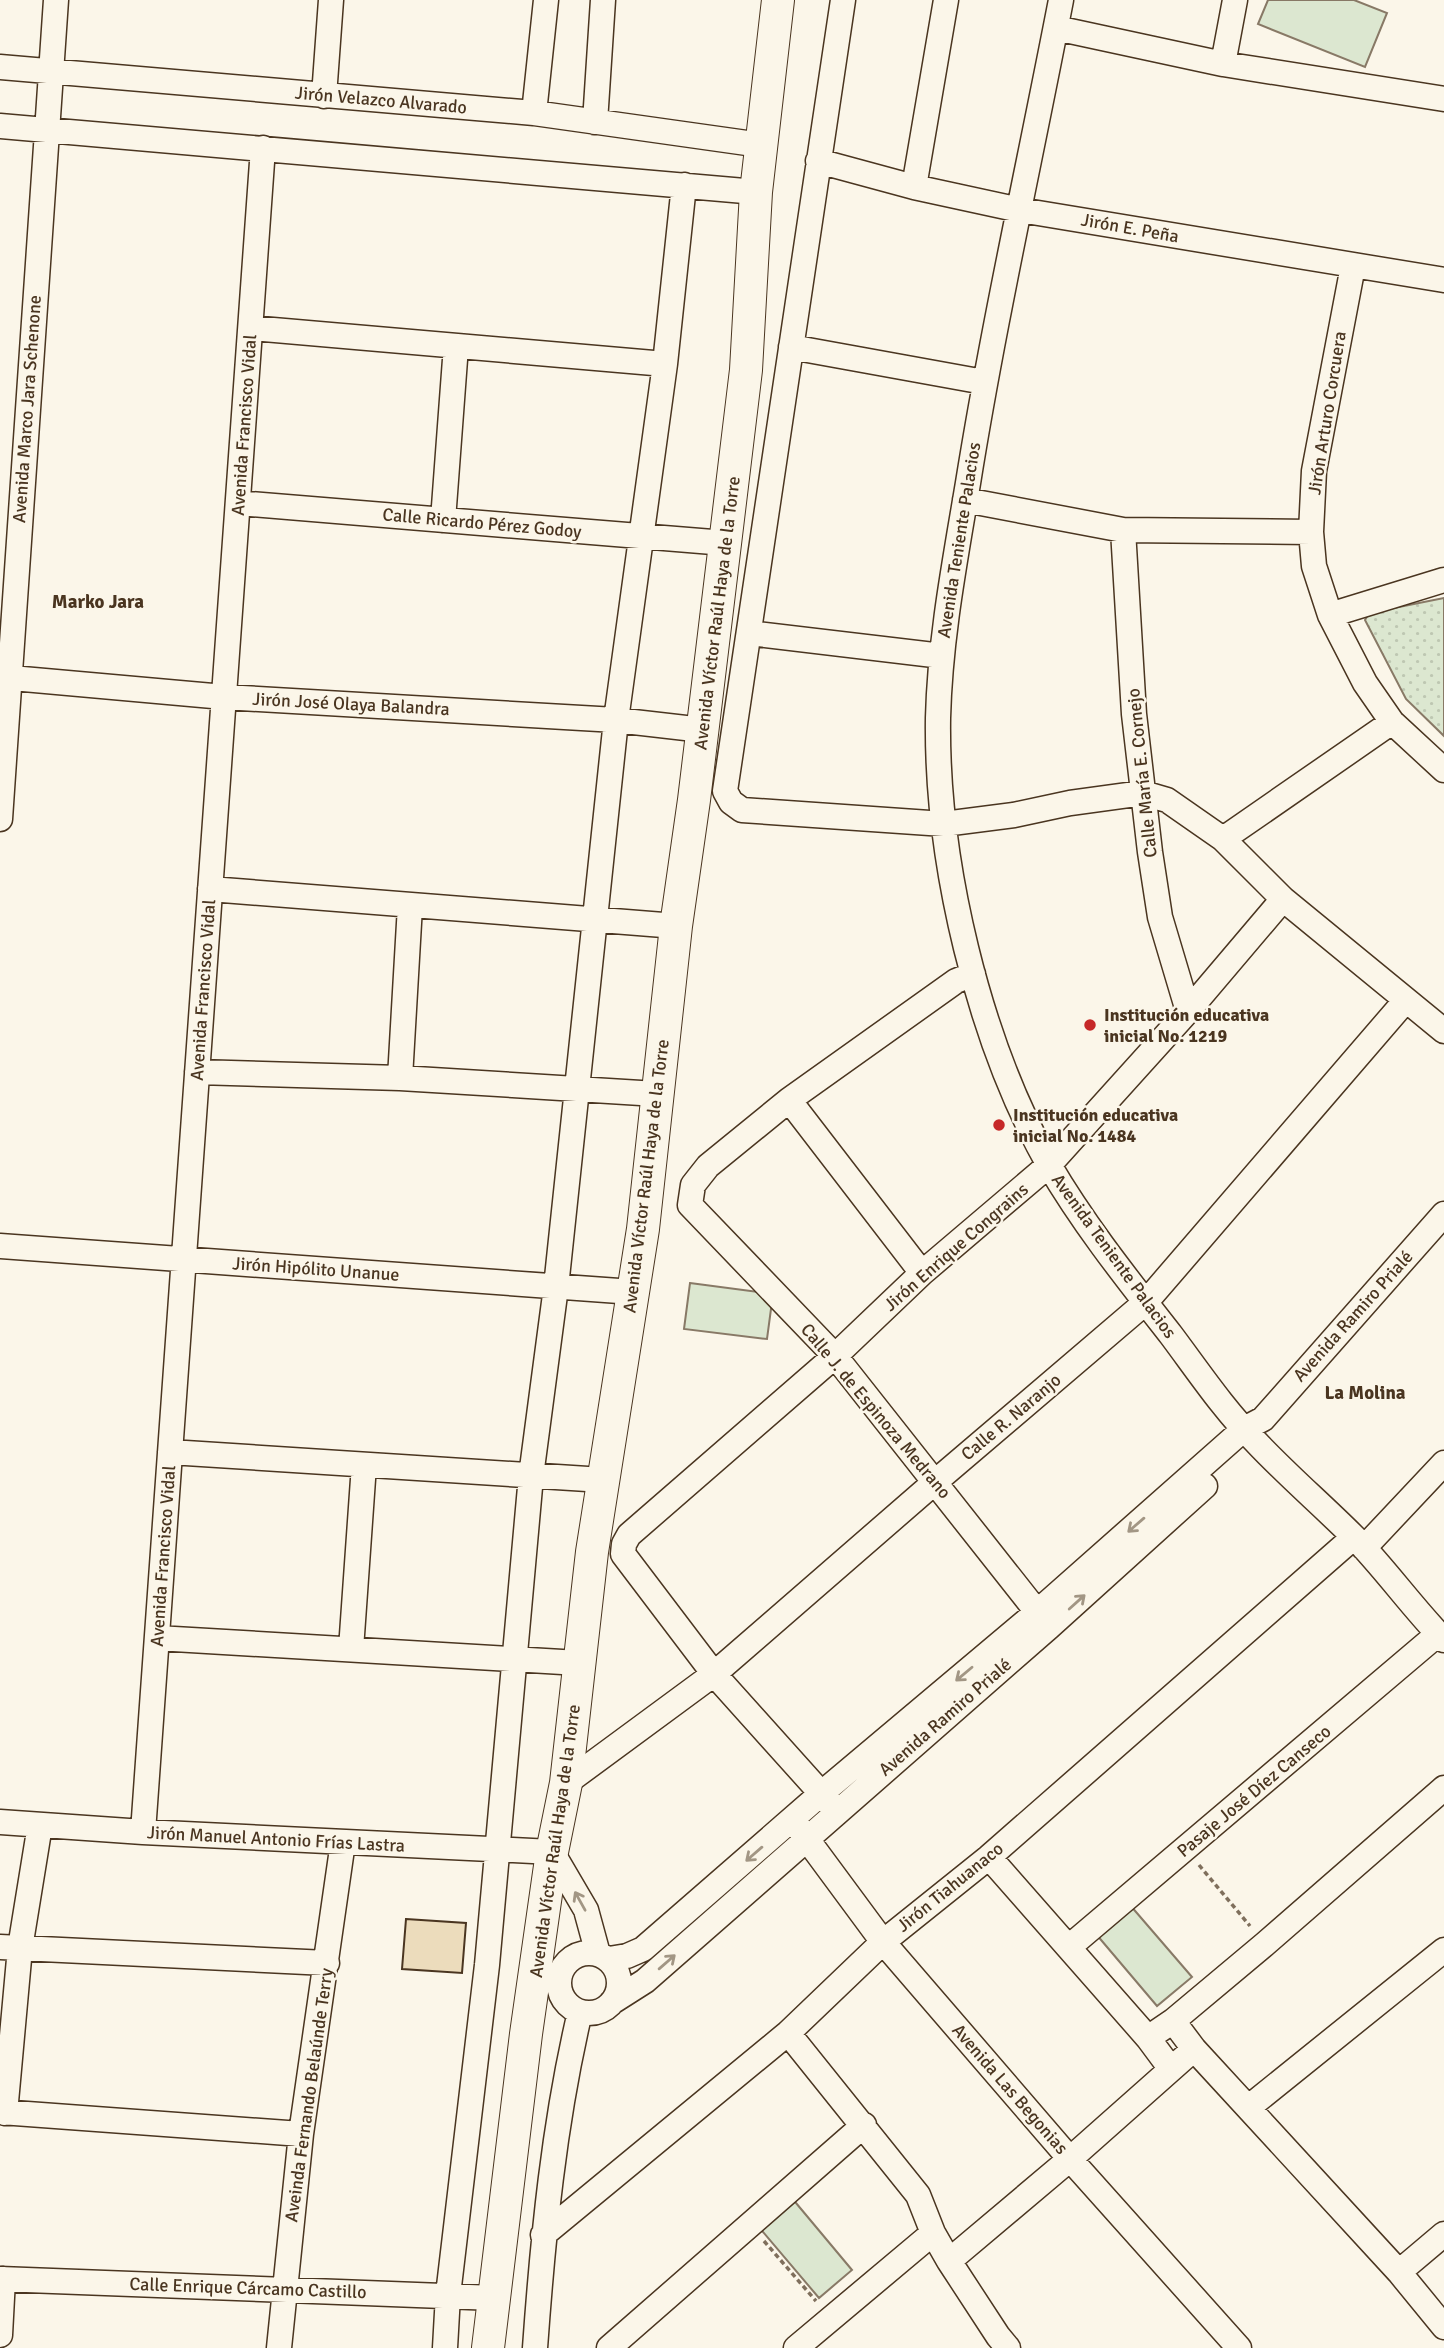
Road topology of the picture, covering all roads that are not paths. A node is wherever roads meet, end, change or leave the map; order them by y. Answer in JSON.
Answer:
{"nodes":[{"id":1,"x":56,"y":0,"type":"edge"},
{"id":2,"x":331,"y":0,"type":"edge"},
{"id":3,"x":546,"y":0,"type":"edge"},
{"id":4,"x":603,"y":0,"type":"edge"},
{"id":5,"x":778,"y":0,"type":"edge"},
{"id":6,"x":843,"y":0,"type":"edge"},
{"id":7,"x":946,"y":0,"type":"edge"},
{"id":8,"x":1061,"y":0,"type":"edge"},
{"id":9,"x":1235,"y":0,"type":"edge"},
{"id":10,"x":1056,"y":28,"type":"junction"},
{"id":11,"x":1223,"y":64,"type":"junction"},
{"id":12,"x":0,"y":67,"type":"edge"},
{"id":13,"x":50,"y":71,"type":"junction"},
{"id":14,"x":324,"y":96,"type":"junction"},
{"id":15,"x":1444,"y":99,"type":"edge"},
{"id":16,"x":534,"y":113,"type":"junction"},
{"id":17,"x":595,"y":122,"type":"junction"},
{"id":18,"x":0,"y":126,"type":"edge"},
{"id":19,"x":46,"y":130,"type":"junction"},
{"id":20,"x":761,"y":145,"type":"junction"},
{"id":21,"x":263,"y":148,"type":"junction"},
{"id":22,"x":818,"y":161,"type":"junction"},
{"id":23,"x":684,"y":185,"type":"junction"},
{"id":24,"x":914,"y":187,"type":"junction"},
{"id":25,"x":756,"y":192,"type":"junction"},
{"id":26,"x":1020,"y":210,"type":"junction"},
{"id":27,"x":1353,"y":266,"type":"junction"},
{"id":28,"x":1444,"y":280,"type":"edge"},
{"id":29,"x":251,"y":328,"type":"junction"},
{"id":30,"x":456,"y":346,"type":"junction"},
{"id":31,"x":791,"y":347,"type":"junction"},
{"id":32,"x":665,"y":364,"type":"junction"},
{"id":33,"x":985,"y":382,"type":"junction"},
{"id":34,"x":965,"y":500,"type":"junction"},
{"id":35,"x":238,"y":503,"type":"junction"},
{"id":36,"x":443,"y":520,"type":"junction"},
{"id":37,"x":1123,"y":530,"type":"junction"},
{"id":38,"x":1311,"y":532,"type":"junction"},
{"id":39,"x":641,"y":537,"type":"junction"},
{"id":40,"x":725,"y":543,"type":"junction"},
{"id":41,"x":1444,"y":580,"type":"edge"},
{"id":42,"x":1330,"y":615,"type":"junction"},
{"id":43,"x":749,"y":633,"type":"junction"},
{"id":44,"x":942,"y":656,"type":"junction"},
{"id":45,"x":5,"y":677,"type":"edge"},
{"id":46,"x":224,"y":697,"type":"junction"},
{"id":47,"x":617,"y":720,"type":"junction"},
{"id":48,"x":1392,"y":722,"type":"junction"},
{"id":49,"x":703,"y":730,"type":"junction"},
{"id":50,"x":1444,"y":770,"type":"edge"},
{"id":51,"x":1143,"y":793,"type":"junction"},
{"id":52,"x":0,"y":819,"type":"edge"},
{"id":53,"x":944,"y":824,"type":"junction"},
{"id":54,"x":1223,"y":839,"type":"junction"},
{"id":55,"x":210,"y":889,"type":"junction"},
{"id":56,"x":1283,"y":899,"type":"junction"},
{"id":57,"x":410,"y":906,"type":"junction"},
{"id":58,"x":594,"y":920,"type":"junction"},
{"id":59,"x":676,"y":926,"type":"junction"},
{"id":60,"x":973,"y":974,"type":"junction"},
{"id":61,"x":1406,"y":1000,"type":"junction"},
{"id":62,"x":1188,"y":1012,"type":"junction"},
{"id":63,"x":1444,"y":1031,"type":"edge"},
{"id":64,"x":197,"y":1072,"type":"junction"},
{"id":65,"x":400,"y":1078,"type":"junction"},
{"id":66,"x":577,"y":1089,"type":"junction"},
{"id":67,"x":657,"y":1094,"type":"junction"},
{"id":68,"x":789,"y":1100,"type":"junction"},
{"id":69,"x":1049,"y":1165,"type":"junction"},
{"id":70,"x":1444,"y":1214,"type":"edge"},
{"id":71,"x":0,"y":1246,"type":"edge"},
{"id":72,"x":184,"y":1259,"type":"junction"},
{"id":73,"x":922,"y":1273,"type":"junction"},
{"id":74,"x":556,"y":1287,"type":"junction"},
{"id":75,"x":633,"y":1292,"type":"junction"},
{"id":76,"x":1146,"y":1302,"type":"junction"},
{"id":77,"x":835,"y":1356,"type":"junction"},
{"id":78,"x":1254,"y":1430,"type":"junction"},
{"id":79,"x":170,"y":1452,"type":"junction"},
{"id":80,"x":1444,"y":1464,"type":"edge"},
{"id":81,"x":364,"y":1465,"type":"junction"},
{"id":82,"x":531,"y":1476,"type":"junction"},
{"id":83,"x":603,"y":1480,"type":"junction"},
{"id":84,"x":935,"y":1482,"type":"junction"},
{"id":85,"x":1359,"y":1542,"type":"junction"},
{"id":86,"x":1042,"y":1620,"type":"junction"},
{"id":87,"x":1441,"y":1637,"type":"edge"},
{"id":88,"x":157,"y":1638,"type":"junction"},
{"id":89,"x":352,"y":1649,"type":"junction"},
{"id":90,"x":514,"y":1659,"type":"junction"},
{"id":91,"x":579,"y":1663,"type":"junction"},
{"id":92,"x":715,"y":1674,"type":"junction"},
{"id":93,"x":566,"y":1783,"type":"junction"},
{"id":94,"x":1444,"y":1788,"type":"edge"},
{"id":95,"x":829,"y":1802,"type":"junction"},
{"id":96,"x":0,"y":1822,"type":"edge"},
{"id":97,"x":40,"y":1825,"type":"junction"},
{"id":98,"x":800,"y":1830,"type":"junction"},
{"id":99,"x":143,"y":1832,"type":"junction"},
{"id":100,"x":343,"y":1842,"type":"junction"},
{"id":101,"x":498,"y":1850,"type":"junction"},
{"id":102,"x":552,"y":1852,"type":"junction"},
{"id":103,"x":989,"y":1857,"type":"junction"},
{"id":104,"x":883,"y":1942,"type":"junction"},
{"id":105,"x":1069,"y":1947,"type":"junction"},
{"id":106,"x":10,"y":1948,"type":"edge"},
{"id":107,"x":540,"y":1950,"type":"junction"},
{"id":108,"x":1444,"y":1950,"type":"edge"},
{"id":109,"x":594,"y":1956,"type":"junction"},
{"id":110,"x":327,"y":1963,"type":"junction"},
{"id":111,"x":531,"y":2001,"type":"junction"},
{"id":112,"x":612,"y":2003,"type":"junction"},
{"id":113,"x":574,"y":2009,"type":"junction"},
{"id":114,"x":1172,"y":2021,"type":"junction"},
{"id":115,"x":788,"y":2033,"type":"junction"},
{"id":116,"x":1148,"y":2038,"type":"junction"},
{"id":117,"x":1194,"y":2049,"type":"junction"},
{"id":118,"x":1171,"y":2069,"type":"junction"},
{"id":119,"x":1249,"y":2107,"type":"junction"},
{"id":120,"x":2,"y":2112,"type":"edge"},
{"id":121,"x":864,"y":2125,"type":"junction"},
{"id":122,"x":301,"y":2134,"type":"junction"},
{"id":123,"x":1070,"y":2159,"type":"junction"},
{"id":124,"x":933,"y":2233,"type":"junction"},
{"id":125,"x":1444,"y":2234,"type":"edge"},
{"id":126,"x":543,"y":2235,"type":"junction"},
{"id":127,"x":949,"y":2260,"type":"junction"},
{"id":128,"x":1399,"y":2272,"type":"junction"},
{"id":129,"x":1,"y":2279,"type":"edge"},
{"id":130,"x":285,"y":2289,"type":"junction"},
{"id":131,"x":448,"y":2295,"type":"junction"},
{"id":132,"x":495,"y":2298,"type":"junction"},
{"id":133,"x":1444,"y":2327,"type":"edge"},
{"id":134,"x":0,"y":2335,"type":"edge"},
{"id":135,"x":997,"y":2344,"type":"edge"},
{"id":136,"x":279,"y":2348,"type":"edge"},
{"id":137,"x":445,"y":2348,"type":"edge"},
{"id":138,"x":488,"y":2348,"type":"edge"},
{"id":139,"x":535,"y":2348,"type":"edge"},
{"id":140,"x":609,"y":2348,"type":"edge"},
{"id":141,"x":796,"y":2348,"type":"edge"},
{"id":142,"x":1239,"y":2348,"type":"edge"}],
"edges":[{"from":1,"to":13,"type":"street","name":"Avenida Marco Jara Schenone"},
{"from":2,"to":14,"type":"street"},
{"from":3,"to":16,"type":"street"},
{"from":4,"to":17,"type":"street"},
{"from":5,"to":20,"type":"main road","name":"Avenida Víctor Raúl Haya de la Torre"},
{"from":6,"to":22,"type":"street"},
{"from":7,"to":24,"type":"street"},
{"from":8,"to":10,"type":"street","name":"Avenida Teniente Palacios"},
{"from":9,"to":11,"type":"street"},
{"from":10,"to":11,"type":"street"},
{"from":10,"to":26,"type":"street","name":"Avenida Teniente Palacios"},
{"from":11,"to":15,"type":"street"},
{"from":12,"to":13,"type":"street","name":"Jirón Velazco Alvarado"},
{"from":13,"to":14,"type":"street","name":"Jirón Velazco Alvarado"},
{"from":13,"to":19,"type":"street","name":"Avenida Marco Jara Schenone"},
{"from":14,"to":16,"type":"street","name":"Jirón Velazco Alvarado"},
{"from":16,"to":17,"type":"street","name":"Jirón Velazco Alvarado"},
{"from":17,"to":20,"type":"street","name":"Jirón Velazco Alvarado"},
{"from":18,"to":19,"type":"street"},
{"from":19,"to":21,"type":"street"},
{"from":19,"to":45,"type":"street","name":"Avenida Marco Jara Schenone"},
{"from":20,"to":25,"type":"main road","name":"Avenida Víctor Raúl Haya de la Torre"},
{"from":21,"to":23,"type":"street"},
{"from":21,"to":29,"type":"street","name":"Avenida Francisco Vidal"},
{"from":22,"to":24,"type":"street","name":"Jirón E. Peña"},
{"from":22,"to":31,"type":"street"},
{"from":23,"to":25,"type":"street"},
{"from":23,"to":32,"type":"street"},
{"from":24,"to":26,"type":"street","name":"Jirón E. Peña"},
{"from":25,"to":40,"type":"main road","name":"Avenida Víctor Raúl Haya de la Torre"},
{"from":26,"to":27,"type":"street","name":"Jirón E. Peña"},
{"from":26,"to":33,"type":"street","name":"Avenida Teniente Palacios"},
{"from":27,"to":28,"type":"street","name":"Jirón E. Peña"},
{"from":27,"to":38,"type":"street","name":"Jirón Arturo Corcuera"},
{"from":29,"to":30,"type":"street"},
{"from":29,"to":35,"type":"street","name":"Avenida Francisco Vidal"},
{"from":30,"to":32,"type":"street"},
{"from":30,"to":36,"type":"street"},
{"from":31,"to":33,"type":"street"},
{"from":31,"to":43,"type":"street"},
{"from":32,"to":39,"type":"street"},
{"from":33,"to":34,"type":"street","name":"Avenida Teniente Palacios"},
{"from":34,"to":37,"type":"street"},
{"from":34,"to":44,"type":"street","name":"Avenida Teniente Palacios"},
{"from":35,"to":36,"type":"street","name":"Calle Ricardo Pérez Godoy"},
{"from":35,"to":46,"type":"street","name":"Avenida Francisco Vidal"},
{"from":36,"to":39,"type":"street","name":"Calle Ricardo Pérez Godoy"},
{"from":37,"to":38,"type":"street"},
{"from":37,"to":51,"type":"street","name":"Calle María E. Cornejo"},
{"from":38,"to":42,"type":"street","name":"Jirón Arturo Corcuera"},
{"from":39,"to":40,"type":"street","name":"Calle Ricardo Pérez Godoy"},
{"from":39,"to":47,"type":"street"},
{"from":40,"to":49,"type":"main road","name":"Avenida Víctor Raúl Haya de la Torre"},
{"from":41,"to":42,"type":"street"},
{"from":42,"to":48,"type":"street","name":"Jirón Arturo Corcuera"},
{"from":43,"to":44,"type":"street"},
{"from":43,"to":53,"type":"street"},
{"from":44,"to":53,"type":"street","name":"Avenida Teniente Palacios"},
{"from":45,"to":46,"type":"street","name":"Jirón José Olaya Balandra"},
{"from":45,"to":52,"type":"street","name":"Avenida Marco Jara Schenone"},
{"from":46,"to":47,"type":"street","name":"Jirón José Olaya Balandra"},
{"from":46,"to":55,"type":"street","name":"Avenida Francisco Vidal"},
{"from":47,"to":49,"type":"street","name":"Jirón José Olaya Balandra"},
{"from":47,"to":58,"type":"street"},
{"from":48,"to":50,"type":"street","name":"Jirón Arturo Corcuera"},
{"from":48,"to":54,"type":"street"},
{"from":49,"to":59,"type":"main road","name":"Avenida Víctor Raúl Haya de la Torre"},
{"from":51,"to":53,"type":"street"},
{"from":51,"to":54,"type":"street"},
{"from":51,"to":62,"type":"street","name":"Calle María E. Cornejo"},
{"from":53,"to":60,"type":"street","name":"Avenida Teniente Palacios"},
{"from":54,"to":56,"type":"street"},
{"from":55,"to":57,"type":"street"},
{"from":55,"to":64,"type":"street","name":"Avenida Francisco Vidal"},
{"from":56,"to":61,"type":"street"},
{"from":56,"to":62,"type":"street","name":"Jirón Enrique Congrains"},
{"from":57,"to":58,"type":"street"},
{"from":57,"to":65,"type":"street"},
{"from":58,"to":59,"type":"street"},
{"from":58,"to":66,"type":"street"},
{"from":59,"to":67,"type":"main road","name":"Avenida Víctor Raúl Haya de la Torre"},
{"from":60,"to":68,"type":"street"},
{"from":60,"to":69,"type":"street","name":"Avenida Teniente Palacios"},
{"from":61,"to":63,"type":"street"},
{"from":61,"to":76,"type":"street","name":"Calle R. Naranjo"},
{"from":62,"to":69,"type":"street","name":"Jirón Enrique Congrains"},
{"from":64,"to":65,"type":"street"},
{"from":64,"to":72,"type":"street","name":"Avenida Francisco Vidal"},
{"from":65,"to":66,"type":"street"},
{"from":66,"to":67,"type":"street"},
{"from":66,"to":74,"type":"street"},
{"from":67,"to":75,"type":"main road","name":"Avenida Víctor Raúl Haya de la Torre"},
{"from":68,"to":73,"type":"street"},
{"from":68,"to":77,"type":"street","name":"Calle J. de Espinoza Medrano"},
{"from":69,"to":73,"type":"street","name":"Jirón Enrique Congrains"},
{"from":69,"to":76,"type":"street","name":"Avenida Teniente Palacios"},
{"from":70,"to":78,"type":"street","name":"Avenida Ramiro Prialé"},
{"from":71,"to":72,"type":"street","name":"Jirón Hipólito Unanue"},
{"from":72,"to":74,"type":"street","name":"Jirón Hipólito Unanue"},
{"from":72,"to":79,"type":"street","name":"Avenida Francisco Vidal"},
{"from":73,"to":77,"type":"street","name":"Jirón Enrique Congrains"},
{"from":74,"to":75,"type":"street","name":"Jirón Hipólito Unanue"},
{"from":74,"to":82,"type":"street"},
{"from":75,"to":83,"type":"main road","name":"Avenida Víctor Raúl Haya de la Torre"},
{"from":76,"to":78,"type":"street","name":"Avenida Teniente Palacios"},
{"from":76,"to":84,"type":"street","name":"Calle R. Naranjo"},
{"from":77,"to":84,"type":"street","name":"Calle J. de Espinoza Medrano"},
{"from":77,"to":92,"type":"street","name":"Jirón Enrique Congrains"},
{"from":78,"to":85,"type":"street","name":"Avenida Teniente Palacios"},
{"from":78,"to":86,"type":"street","name":"Avenida Ramiro Prialé"},
{"from":79,"to":81,"type":"street"},
{"from":79,"to":88,"type":"street","name":"Avenida Francisco Vidal"},
{"from":80,"to":85,"type":"street","name":"Jirón Tiahuanaco"},
{"from":81,"to":82,"type":"street"},
{"from":81,"to":89,"type":"street"},
{"from":82,"to":83,"type":"street"},
{"from":82,"to":90,"type":"street"},
{"from":83,"to":91,"type":"main road","name":"Avenida Víctor Raúl Haya de la Torre"},
{"from":84,"to":86,"type":"street","name":"Calle J. de Espinoza Medrano"},
{"from":84,"to":92,"type":"street","name":"Calle R. Naranjo"},
{"from":85,"to":87,"type":"street","name":"Avenida Teniente Palacios"},
{"from":85,"to":103,"type":"street","name":"Jirón Tiahuanaco"},
{"from":86,"to":95,"type":"street","name":"Avenida Ramiro Prialé"},
{"from":87,"to":105,"type":"street","name":"Pasaje José Díez Canseco"},
{"from":88,"to":89,"type":"street"},
{"from":88,"to":99,"type":"street","name":"Avenida Francisco Vidal"},
{"from":89,"to":90,"type":"street"},
{"from":90,"to":91,"type":"street"},
{"from":90,"to":101,"type":"street"},
{"from":91,"to":93,"type":"main road","name":"Avenida Víctor Raúl Haya de la Torre"},
{"from":92,"to":93,"type":"street","name":"Calle R. Naranjo"},
{"from":92,"to":95,"type":"street"},
{"from":93,"to":102,"type":"main road","name":"Avenida Víctor Raúl Haya de la Torre"},
{"from":94,"to":114,"type":"street"},
{"from":95,"to":98,"type":"street","name":"Avenida Ramiro Prialé"},
{"from":96,"to":97,"type":"street","name":"Jirón Manuel Antonio Frías Lastra"},
{"from":97,"to":99,"type":"street","name":"Jirón Manuel Antonio Frías Lastra"},
{"from":97,"to":106,"type":"street"},
{"from":98,"to":104,"type":"street","name":"Avenida Las Begonias"},
{"from":98,"to":109,"type":"street","name":"Avenida Ramiro Prialé","one_way":true},
{"from":112,"to":98,"type":"street","name":"Avenida Ramiro Prialé","one_way":true},
{"from":99,"to":100,"type":"street","name":"Jirón Manuel Antonio Frías Lastra"},
{"from":100,"to":101,"type":"street","name":"Jirón Manuel Antonio Frías Lastra"},
{"from":100,"to":110,"type":"street","name":"Aveinda Fernando Belaúnde Terry"},
{"from":101,"to":102,"type":"street","name":"Jirón Manuel Antonio Frías Lastra"},
{"from":101,"to":131,"type":"street"},
{"from":102,"to":107,"type":"main road","name":"Avenida Víctor Raúl Haya de la Torre"},
{"from":109,"to":102,"type":"street","one_way":true},
{"from":103,"to":104,"type":"street","name":"Jirón Tiahuanaco"},
{"from":103,"to":105,"type":"street"},
{"from":104,"to":115,"type":"street","name":"Jirón Tiahuanaco"},
{"from":104,"to":123,"type":"street","name":"Avenida Las Begonias"},
{"from":105,"to":116,"type":"street"},
{"from":106,"to":110,"type":"street"},
{"from":106,"to":120,"type":"street"},
{"from":107,"to":109,"type":"street","name":"Avenida Ramiro Prialé"},
{"from":107,"to":111,"type":"main road","name":"Avenida Víctor Raúl Haya de la Torre"},
{"from":108,"to":119,"type":"street"},
{"from":109,"to":112,"type":"street"},
{"from":109,"to":113,"type":"street"},
{"from":110,"to":122,"type":"street","name":"Aveinda Fernando Belaúnde Terry"},
{"from":111,"to":113,"type":"street"},
{"from":111,"to":132,"type":"main road","name":"Avenida Víctor Raúl Haya de la Torre"},
{"from":112,"to":113,"type":"street"},
{"from":113,"to":126,"type":"street"},
{"from":114,"to":116,"type":"street"},
{"from":114,"to":117,"type":"street"},
{"from":115,"to":121,"type":"street"},
{"from":115,"to":126,"type":"street","name":"Jirón Tiahuanaco"},
{"from":116,"to":118,"type":"street"},
{"from":117,"to":118,"type":"street"},
{"from":117,"to":119,"type":"street"},
{"from":118,"to":123,"type":"street"},
{"from":119,"to":128,"type":"street"},
{"from":120,"to":122,"type":"street"},
{"from":121,"to":124,"type":"street"},
{"from":121,"to":140,"type":"street"},
{"from":122,"to":130,"type":"street","name":"Aveinda Fernando Belaúnde Terry"},
{"from":123,"to":127,"type":"street"},
{"from":123,"to":142,"type":"street","name":"Avenida Las Begonias"},
{"from":124,"to":127,"type":"street"},
{"from":124,"to":141,"type":"street"},
{"from":125,"to":128,"type":"street"},
{"from":126,"to":139,"type":"street"},
{"from":127,"to":135,"type":"street"},
{"from":128,"to":133,"type":"street"},
{"from":129,"to":130,"type":"street","name":"Calle Enrique Cárcamo Castillo"},
{"from":129,"to":134,"type":"street"},
{"from":130,"to":131,"type":"street","name":"Calle Enrique Cárcamo Castillo"},
{"from":130,"to":136,"type":"street","name":"Aveinda Fernando Belaúnde Terry"},
{"from":131,"to":132,"type":"street","name":"Calle Enrique Cárcamo Castillo"},
{"from":131,"to":137,"type":"street"},
{"from":132,"to":138,"type":"main road","name":"Avenida Víctor Raúl Haya de la Torre"}]}
